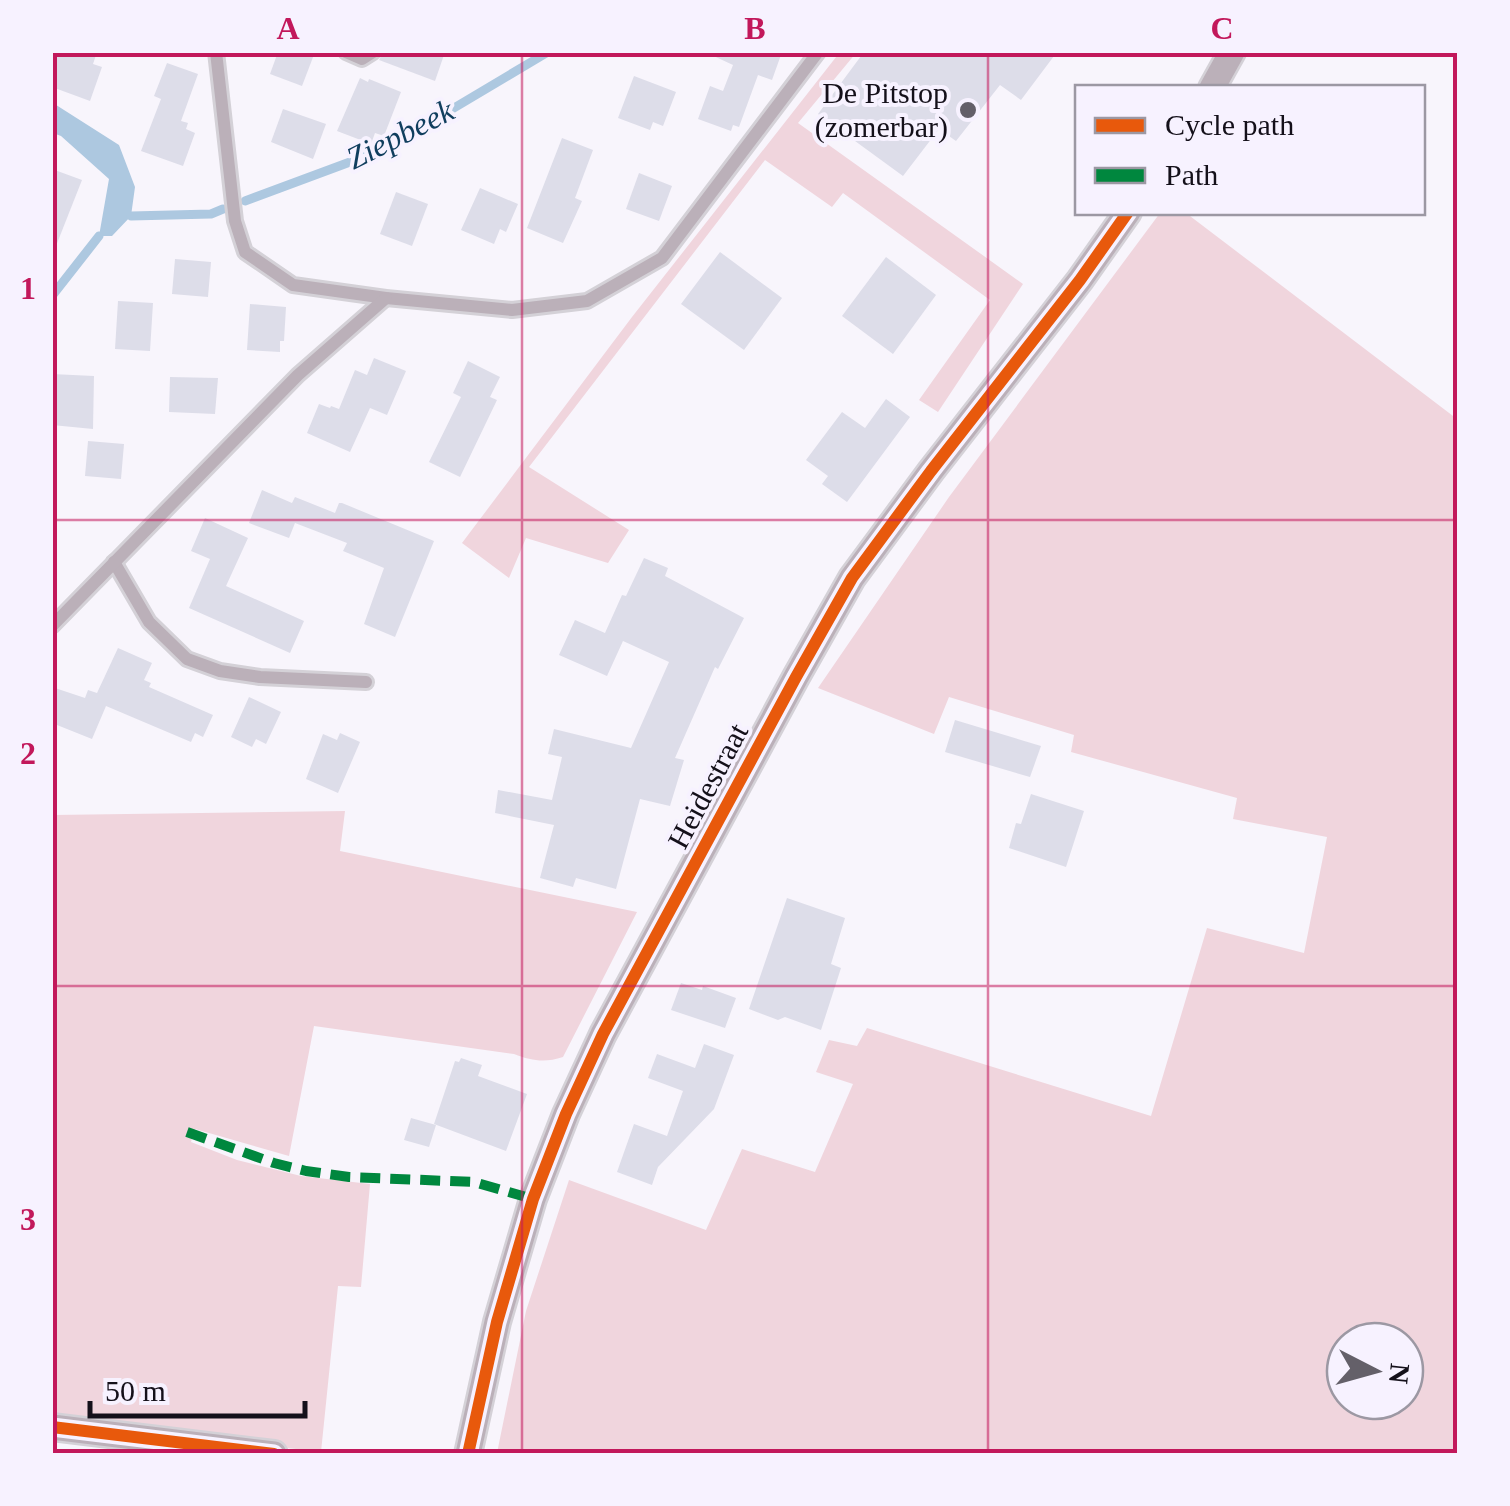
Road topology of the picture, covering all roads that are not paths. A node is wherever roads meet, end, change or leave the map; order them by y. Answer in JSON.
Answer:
{"nodes":[{"id":1,"x":216,"y":52,"type":"edge"},
{"id":2,"x":346,"y":52,"type":"edge"},
{"id":3,"x":373,"y":52,"type":"edge"},
{"id":4,"x":818,"y":52,"type":"edge"},
{"id":5,"x":1232,"y":52,"type":"edge"},
{"id":6,"x":1214,"y":85,"type":"edge"},
{"id":7,"x":1126,"y":215,"type":"edge"},
{"id":8,"x":386,"y":298,"type":"junction"},
{"id":9,"x":114,"y":562,"type":"junction"},
{"id":10,"x":52,"y":626,"type":"edge"},
{"id":11,"x":366,"y":682,"type":"dead end"},
{"id":12,"x":52,"y":1427,"type":"edge"},
{"id":13,"x":274,"y":1454,"type":"edge"},
{"id":14,"x":468,"y":1454,"type":"edge"}],
"edges":[{"from":1,"to":8,"type":"lane"},
{"from":2,"to":3,"type":"lane"},
{"from":4,"to":8,"type":"lane"},
{"from":5,"to":6,"type":"street"},
{"from":7,"to":14,"type":"street","name":"Heidestraat"},
{"from":8,"to":9,"type":"lane"},
{"from":9,"to":10,"type":"lane"},
{"from":9,"to":11,"type":"lane"},
{"from":12,"to":13,"type":"street"}]}
